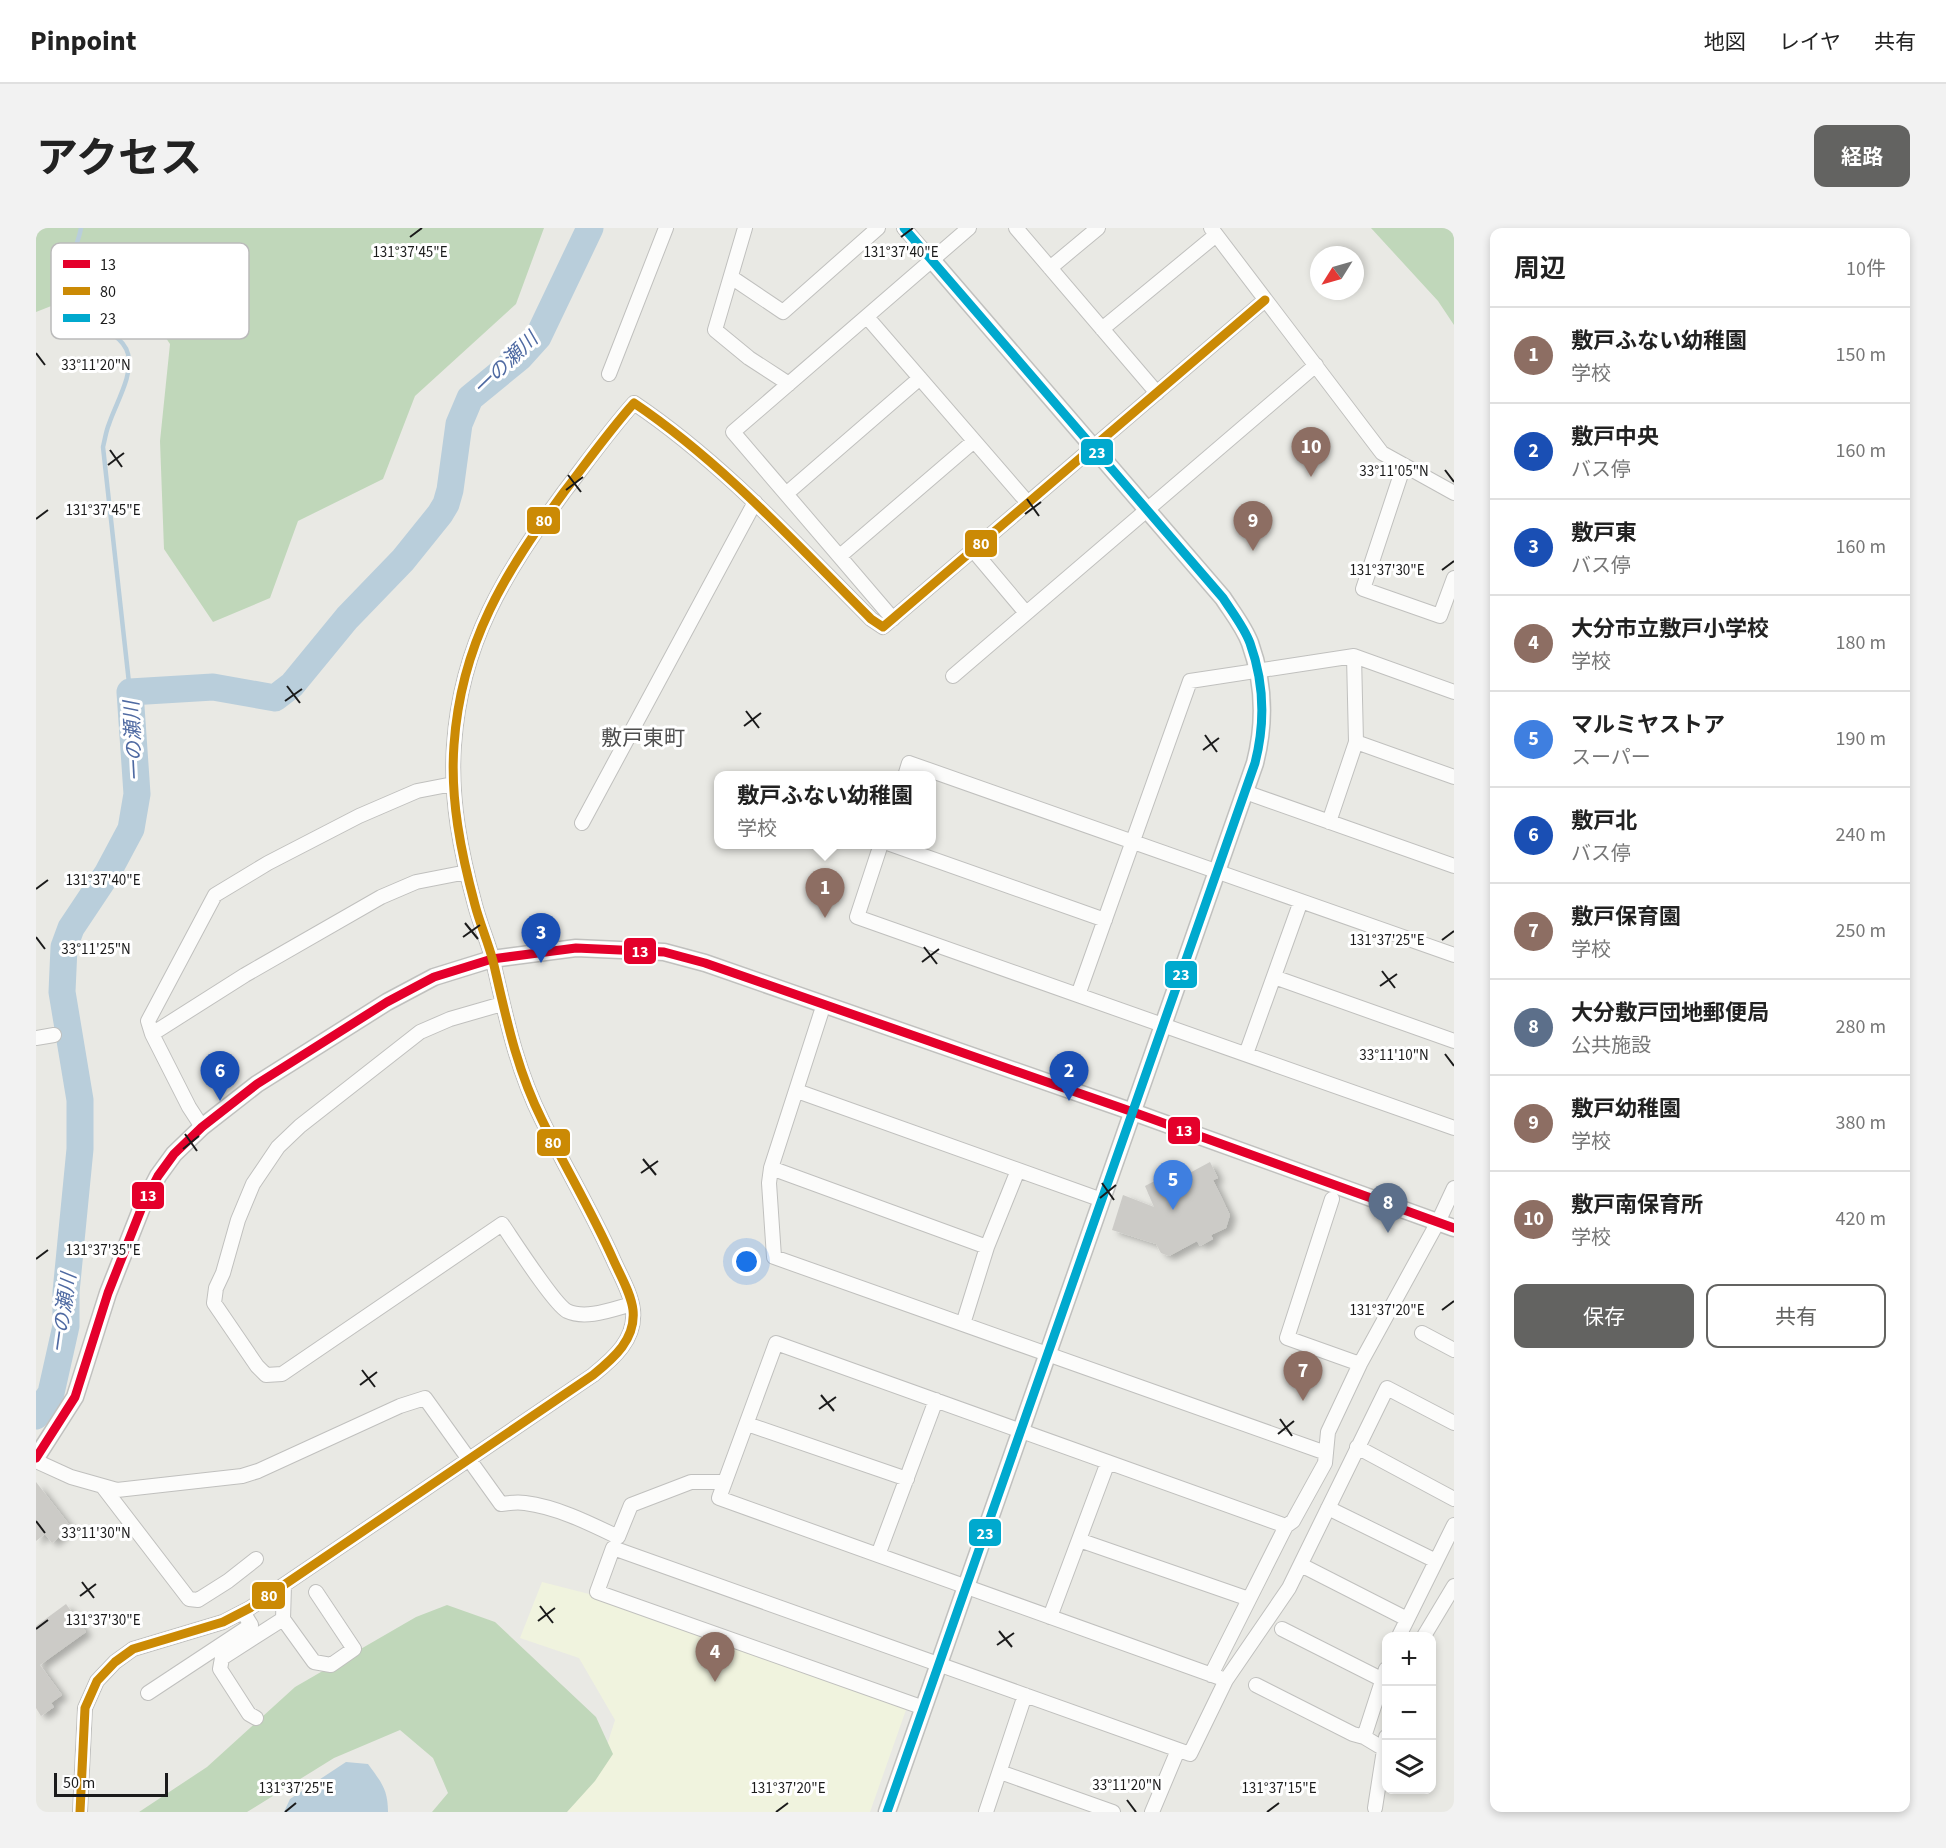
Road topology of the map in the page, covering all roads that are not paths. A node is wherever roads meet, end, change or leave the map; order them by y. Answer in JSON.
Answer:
{"nodes":[{"id":1,"x":666,"y":228,"type":"edge"},
{"id":2,"x":745,"y":228,"type":"edge"},
{"id":3,"x":878,"y":228,"type":"edge"},
{"id":4,"x":904,"y":228,"type":"edge"},
{"id":5,"x":969,"y":228,"type":"edge"},
{"id":6,"x":1016,"y":228,"type":"edge"},
{"id":7,"x":1098,"y":228,"type":"edge"},
{"id":8,"x":1214,"y":231,"type":"edge"},
{"id":9,"x":932,"y":260,"type":"junction"},
{"id":10,"x":1050,"y":268,"type":"junction"},
{"id":11,"x":730,"y":277,"type":"junction"},
{"id":12,"x":1265,"y":300,"type":"junction"},
{"id":13,"x":867,"y":316,"type":"junction"},
{"id":14,"x":1102,"y":329,"type":"junction"},
{"id":15,"x":1316,"y":366,"type":"junction"},
{"id":16,"x":609,"y":374,"type":"dead end"},
{"id":17,"x":920,"y":378,"type":"junction"},
{"id":18,"x":789,"y":384,"type":"junction"},
{"id":19,"x":1156,"y":393,"type":"junction"},
{"id":20,"x":974,"y":441,"type":"junction"},
{"id":21,"x":1093,"y":447,"type":"junction"},
{"id":22,"x":1404,"y":465,"type":"junction"},
{"id":23,"x":1454,"y":493,"type":"edge"},
{"id":24,"x":786,"y":494,"type":"junction"},
{"id":25,"x":755,"y":502,"type":"junction"},
{"id":26,"x":1028,"y":503,"type":"junction"},
{"id":27,"x":1148,"y":509,"type":"junction"},
{"id":28,"x":973,"y":550,"type":"junction"},
{"id":29,"x":840,"y":556,"type":"junction"},
{"id":30,"x":1454,"y":578,"type":"edge"},
{"id":31,"x":1026,"y":613,"type":"junction"},
{"id":32,"x":893,"y":619,"type":"junction"},
{"id":33,"x":1354,"y":656,"type":"junction"},
{"id":34,"x":1257,"y":671,"type":"junction"},
{"id":35,"x":953,"y":676,"type":"dead end"},
{"id":36,"x":1454,"y":693,"type":"edge"},
{"id":37,"x":1356,"y":742,"type":"junction"},
{"id":38,"x":907,"y":771,"type":"edge"},
{"id":39,"x":932,"y":771,"type":"edge"},
{"id":40,"x":936,"y":773,"type":"edge"},
{"id":41,"x":1454,"y":777,"type":"edge"},
{"id":42,"x":453,"y":784,"type":"junction"},
{"id":43,"x":1245,"y":792,"type":"junction"},
{"id":44,"x":1329,"y":822,"type":"junction"},
{"id":45,"x":582,"y":823,"type":"dead end"},
{"id":46,"x":1133,"y":842,"type":"junction"},
{"id":47,"x":879,"y":849,"type":"edge"},
{"id":48,"x":904,"y":849,"type":"edge"},
{"id":49,"x":1454,"y":866,"type":"edge"},
{"id":50,"x":467,"y":872,"type":"junction"},
{"id":51,"x":1218,"y":872,"type":"junction"},
{"id":52,"x":1301,"y":901,"type":"junction"},
{"id":53,"x":1105,"y":920,"type":"junction"},
{"id":54,"x":1454,"y":955,"type":"edge"},
{"id":55,"x":492,"y":958,"type":"junction"},
{"id":56,"x":1274,"y":977,"type":"junction"},
{"id":57,"x":1078,"y":995,"type":"junction"},
{"id":58,"x":502,"y":1004,"type":"junction"},
{"id":59,"x":821,"y":1013,"type":"dead end"},
{"id":60,"x":1164,"y":1025,"type":"junction"},
{"id":61,"x":153,"y":1034,"type":"junction"},
{"id":62,"x":54,"y":1035,"type":"dead end"},
{"id":63,"x":36,"y":1038,"type":"edge"},
{"id":64,"x":1454,"y":1041,"type":"edge"},
{"id":65,"x":1246,"y":1054,"type":"junction"},
{"id":66,"x":797,"y":1091,"type":"junction"},
{"id":67,"x":1133,"y":1112,"type":"junction"},
{"id":68,"x":202,"y":1127,"type":"junction"},
{"id":69,"x":1454,"y":1128,"type":"edge"},
{"id":70,"x":771,"y":1168,"type":"junction"},
{"id":71,"x":1018,"y":1170,"type":"junction"},
{"id":72,"x":1454,"y":1188,"type":"edge"},
{"id":73,"x":1332,"y":1199,"type":"dead end"},
{"id":74,"x":1102,"y":1200,"type":"junction"},
{"id":75,"x":1446,"y":1224,"type":"edge"},
{"id":76,"x":987,"y":1247,"type":"junction"},
{"id":77,"x":632,"y":1304,"type":"junction"},
{"id":78,"x":963,"y":1324,"type":"junction"},
{"id":79,"x":1422,"y":1333,"type":"dead end"},
{"id":80,"x":1454,"y":1350,"type":"edge"},
{"id":81,"x":1048,"y":1354,"type":"junction"},
{"id":82,"x":1360,"y":1364,"type":"junction"},
{"id":83,"x":936,"y":1401,"type":"junction"},
{"id":84,"x":1454,"y":1423,"type":"edge"},
{"id":85,"x":747,"y":1424,"type":"junction"},
{"id":86,"x":1021,"y":1431,"type":"junction"},
{"id":87,"x":1357,"y":1447,"type":"junction"},
{"id":88,"x":1326,"y":1453,"type":"junction"},
{"id":89,"x":36,"y":1460,"type":"edge"},
{"id":90,"x":469,"y":1461,"type":"junction"},
{"id":91,"x":1108,"y":1462,"type":"junction"},
{"id":92,"x":907,"y":1479,"type":"junction"},
{"id":93,"x":725,"y":1482,"type":"junction"},
{"id":94,"x":103,"y":1487,"type":"junction"},
{"id":95,"x":1454,"y":1499,"type":"edge"},
{"id":96,"x":1328,"y":1508,"type":"junction"},
{"id":97,"x":1454,"y":1525,"type":"edge"},
{"id":98,"x":1286,"y":1526,"type":"junction"},
{"id":99,"x":1079,"y":1540,"type":"junction"},
{"id":100,"x":878,"y":1555,"type":"junction"},
{"id":101,"x":256,"y":1559,"type":"dead end"},
{"id":102,"x":1436,"y":1561,"type":"junction"},
{"id":103,"x":1302,"y":1565,"type":"junction"},
{"id":104,"x":284,"y":1585,"type":"junction"},
{"id":105,"x":1454,"y":1586,"type":"edge"},
{"id":106,"x":966,"y":1587,"type":"junction"},
{"id":107,"x":316,"y":1592,"type":"dead end"},
{"id":108,"x":1249,"y":1599,"type":"junction"},
{"id":109,"x":243,"y":1612,"type":"junction"},
{"id":110,"x":1050,"y":1617,"type":"junction"},
{"id":111,"x":284,"y":1618,"type":"junction"},
{"id":112,"x":1407,"y":1619,"type":"junction"},
{"id":113,"x":1282,"y":1629,"type":"dead end"},
{"id":114,"x":1401,"y":1632,"type":"edge"},
{"id":115,"x":1426,"y":1632,"type":"edge"},
{"id":116,"x":939,"y":1664,"type":"junction"},
{"id":117,"x":1382,"y":1674,"type":"edge"},
{"id":118,"x":1212,"y":1675,"type":"junction"},
{"id":119,"x":1226,"y":1680,"type":"junction"},
{"id":120,"x":1382,"y":1684,"type":"edge"},
{"id":121,"x":1256,"y":1685,"type":"dead end"},
{"id":122,"x":148,"y":1693,"type":"dead end"},
{"id":123,"x":1025,"y":1695,"type":"junction"},
{"id":124,"x":924,"y":1708,"type":"junction"},
{"id":125,"x":256,"y":1718,"type":"dead end"},
{"id":126,"x":1364,"y":1737,"type":"junction"},
{"id":127,"x":1382,"y":1742,"type":"edge"},
{"id":128,"x":1178,"y":1749,"type":"junction"},
{"id":129,"x":1382,"y":1765,"type":"edge"},
{"id":130,"x":1000,"y":1772,"type":"junction"},
{"id":131,"x":1376,"y":1808,"type":"dead end"},
{"id":132,"x":80,"y":1812,"type":"edge"},
{"id":133,"x":887,"y":1812,"type":"edge"},
{"id":134,"x":986,"y":1812,"type":"edge"},
{"id":135,"x":1113,"y":1812,"type":"edge"},
{"id":136,"x":1152,"y":1812,"type":"edge"}],
"edges":[{"from":1,"to":16,"type":"street"},
{"from":2,"to":11,"type":"street"},
{"from":3,"to":11,"type":"street"},
{"from":4,"to":9,"type":"street"},
{"from":5,"to":9,"type":"street"},
{"from":6,"to":10,"type":"street"},
{"from":7,"to":10,"type":"street"},
{"from":8,"to":12,"type":"street"},
{"from":8,"to":14,"type":"street"},
{"from":9,"to":13,"type":"street"},
{"from":9,"to":21,"type":"street"},
{"from":10,"to":14,"type":"street"},
{"from":11,"to":18,"type":"street"},
{"from":12,"to":15,"type":"street"},
{"from":12,"to":19,"type":"street"},
{"from":13,"to":17,"type":"street"},
{"from":13,"to":18,"type":"street"},
{"from":14,"to":19,"type":"street"},
{"from":15,"to":22,"type":"street"},
{"from":15,"to":27,"type":"street"},
{"from":17,"to":20,"type":"street"},
{"from":17,"to":24,"type":"street"},
{"from":18,"to":24,"type":"street"},
{"from":19,"to":21,"type":"street"},
{"from":20,"to":26,"type":"street"},
{"from":20,"to":29,"type":"street"},
{"from":21,"to":26,"type":"street"},
{"from":21,"to":27,"type":"street"},
{"from":22,"to":23,"type":"street"},
{"from":22,"to":30,"type":"street"},
{"from":24,"to":29,"type":"street"},
{"from":25,"to":32,"type":"street"},
{"from":25,"to":42,"type":"street"},
{"from":25,"to":45,"type":"street"},
{"from":26,"to":28,"type":"street"},
{"from":27,"to":31,"type":"street"},
{"from":27,"to":34,"type":"street"},
{"from":28,"to":31,"type":"street"},
{"from":28,"to":32,"type":"street"},
{"from":29,"to":32,"type":"street"},
{"from":31,"to":35,"type":"street"},
{"from":33,"to":34,"type":"street"},
{"from":33,"to":36,"type":"street"},
{"from":33,"to":37,"type":"street"},
{"from":34,"to":43,"type":"street"},
{"from":34,"to":46,"type":"street"},
{"from":37,"to":41,"type":"street"},
{"from":37,"to":44,"type":"street"},
{"from":38,"to":39,"type":"street"},
{"from":40,"to":46,"type":"street"},
{"from":42,"to":50,"type":"street"},
{"from":42,"to":61,"type":"street"},
{"from":43,"to":44,"type":"street"},
{"from":43,"to":51,"type":"street"},
{"from":44,"to":49,"type":"street"},
{"from":46,"to":51,"type":"street"},
{"from":46,"to":53,"type":"street"},
{"from":47,"to":57,"type":"street"},
{"from":48,"to":53,"type":"street"},
{"from":50,"to":55,"type":"street"},
{"from":50,"to":61,"type":"street"},
{"from":51,"to":52,"type":"street"},
{"from":51,"to":60,"type":"street"},
{"from":52,"to":54,"type":"street"},
{"from":52,"to":56,"type":"street"},
{"from":53,"to":57,"type":"street"},
{"from":55,"to":58,"type":"street"},
{"from":55,"to":67,"type":"street"},
{"from":55,"to":68,"type":"street"},
{"from":56,"to":64,"type":"street"},
{"from":56,"to":65,"type":"street"},
{"from":57,"to":60,"type":"street"},
{"from":58,"to":77,"type":"street"},
{"from":58,"to":77,"type":"street"},
{"from":59,"to":66,"type":"street"},
{"from":60,"to":65,"type":"street"},
{"from":60,"to":67,"type":"street"},
{"from":61,"to":68,"type":"street"},
{"from":62,"to":63,"type":"street"},
{"from":65,"to":69,"type":"street"},
{"from":66,"to":70,"type":"street"},
{"from":66,"to":71,"type":"street"},
{"from":67,"to":74,"type":"street"},
{"from":67,"to":75,"type":"street"},
{"from":68,"to":89,"type":"street"},
{"from":70,"to":76,"type":"street"},
{"from":70,"to":78,"type":"street"},
{"from":71,"to":74,"type":"street"},
{"from":71,"to":76,"type":"street"},
{"from":72,"to":75,"type":"street"},
{"from":73,"to":82,"type":"street"},
{"from":74,"to":81,"type":"street"},
{"from":75,"to":82,"type":"street"},
{"from":76,"to":78,"type":"street"},
{"from":77,"to":90,"type":"street"},
{"from":78,"to":81,"type":"street"},
{"from":79,"to":80,"type":"street"},
{"from":81,"to":86,"type":"street"},
{"from":81,"to":88,"type":"street"},
{"from":82,"to":88,"type":"street"},
{"from":83,"to":85,"type":"street"},
{"from":83,"to":86,"type":"street"},
{"from":83,"to":92,"type":"street"},
{"from":84,"to":87,"type":"street"},
{"from":85,"to":92,"type":"street"},
{"from":85,"to":93,"type":"street"},
{"from":86,"to":91,"type":"street"},
{"from":86,"to":106,"type":"street"},
{"from":87,"to":95,"type":"street"},
{"from":87,"to":96,"type":"street"},
{"from":88,"to":98,"type":"street"},
{"from":89,"to":94,"type":"street"},
{"from":90,"to":93,"type":"street"},
{"from":90,"to":94,"type":"street"},
{"from":90,"to":104,"type":"street"},
{"from":91,"to":98,"type":"street"},
{"from":91,"to":99,"type":"street"},
{"from":92,"to":100,"type":"street"},
{"from":93,"to":100,"type":"street"},
{"from":94,"to":101,"type":"street"},
{"from":96,"to":102,"type":"street"},
{"from":96,"to":103,"type":"street"},
{"from":97,"to":102,"type":"street"},
{"from":98,"to":108,"type":"street"},
{"from":99,"to":108,"type":"street"},
{"from":99,"to":110,"type":"street"},
{"from":100,"to":106,"type":"street"},
{"from":102,"to":112,"type":"street"},
{"from":103,"to":112,"type":"street"},
{"from":103,"to":119,"type":"street"},
{"from":104,"to":109,"type":"street"},
{"from":104,"to":111,"type":"street"},
{"from":105,"to":115,"type":"street"},
{"from":106,"to":110,"type":"street"},
{"from":106,"to":116,"type":"street"},
{"from":107,"to":111,"type":"street"},
{"from":108,"to":118,"type":"street"},
{"from":109,"to":122,"type":"street"},
{"from":109,"to":132,"type":"street"},
{"from":110,"to":118,"type":"street"},
{"from":111,"to":125,"type":"street"},
{"from":112,"to":114,"type":"street"},
{"from":113,"to":117,"type":"street"},
{"from":116,"to":123,"type":"street"},
{"from":116,"to":124,"type":"street"},
{"from":116,"to":124,"type":"street"},
{"from":118,"to":119,"type":"street"},
{"from":119,"to":128,"type":"street"},
{"from":120,"to":126,"type":"street"},
{"from":121,"to":126,"type":"street"},
{"from":123,"to":128,"type":"street"},
{"from":123,"to":130,"type":"street"},
{"from":124,"to":133,"type":"street"},
{"from":126,"to":127,"type":"street"},
{"from":128,"to":136,"type":"street"},
{"from":129,"to":131,"type":"street"},
{"from":130,"to":134,"type":"street"},
{"from":130,"to":135,"type":"street"}]}
